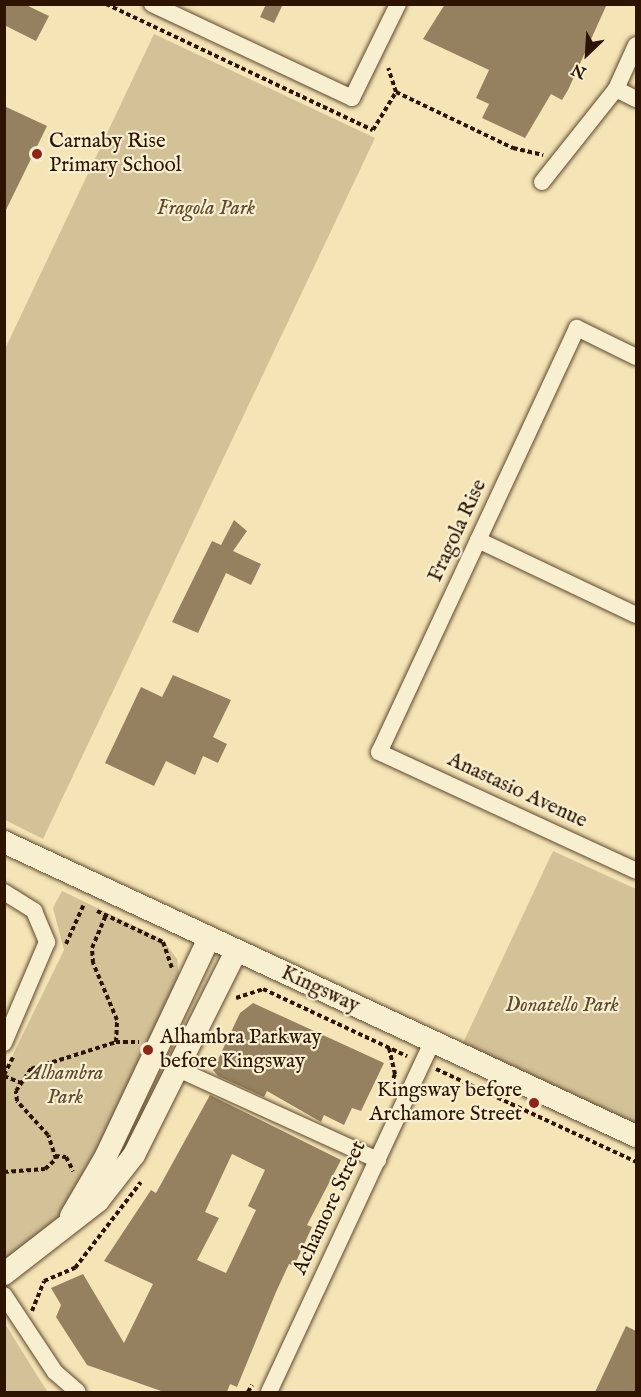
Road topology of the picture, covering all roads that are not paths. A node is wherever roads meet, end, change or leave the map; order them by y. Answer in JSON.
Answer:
{"nodes":[{"id":1,"x":152,"y":4,"type":"edge"},
{"id":2,"x":398,"y":4,"type":"edge"},
{"id":3,"x":636,"y":45,"type":"edge"},
{"id":4,"x":616,"y":89,"type":"junction"},
{"id":5,"x":636,"y":99,"type":"edge"},
{"id":6,"x":542,"y":182,"type":"dead end"},
{"id":7,"x":636,"y":357,"type":"edge"},
{"id":8,"x":478,"y":540,"type":"junction"},
{"id":9,"x":636,"y":615,"type":"edge"},
{"id":10,"x":379,"y":752,"type":"joint"},
{"id":11,"x":4,"y":842,"type":"edge"},
{"id":12,"x":636,"y":871,"type":"edge"},
{"id":13,"x":4,"y":892,"type":"edge"},
{"id":14,"x":209,"y":938,"type":"junction"},
{"id":15,"x":236,"y":951,"type":"junction"},
{"id":16,"x":432,"y":1041,"type":"junction"},
{"id":17,"x":4,"y":1043,"type":"edge"},
{"id":18,"x":178,"y":1069,"type":"junction"},
{"id":19,"x":636,"y":1136,"type":"edge"},
{"id":20,"x":378,"y":1160,"type":"junction"},
{"id":21,"x":64,"y":1228,"type":"junction"},
{"id":22,"x":4,"y":1274,"type":"edge"},
{"id":23,"x":4,"y":1295,"type":"edge"},
{"id":24,"x":75,"y":1392,"type":"edge"},
{"id":25,"x":269,"y":1392,"type":"edge"}],
"edges":[{"from":1,"to":2,"type":"street"},
{"from":3,"to":4,"type":"street"},
{"from":4,"to":5,"type":"street"},
{"from":4,"to":6,"type":"street"},
{"from":7,"to":8,"type":"street","name":"Fragola Rise"},
{"from":8,"to":9,"type":"street"},
{"from":8,"to":10,"type":"street","name":"Fragola Rise"},
{"from":10,"to":12,"type":"street","name":"Anastasio Avenue"},
{"from":11,"to":14,"type":"street","name":"Kingsway"},
{"from":13,"to":17,"type":"street"},
{"from":14,"to":15,"type":"street","name":"Kingsway"},
{"from":14,"to":21,"type":"street"},
{"from":15,"to":16,"type":"street","name":"Kingsway"},
{"from":15,"to":18,"type":"street"},
{"from":16,"to":19,"type":"street","name":"Kingsway"},
{"from":16,"to":20,"type":"street","name":"Achamore Street"},
{"from":18,"to":20,"type":"street"},
{"from":18,"to":21,"type":"street"},
{"from":20,"to":25,"type":"street","name":"Achamore Street"},
{"from":21,"to":22,"type":"street"},
{"from":23,"to":24,"type":"street"}]}
